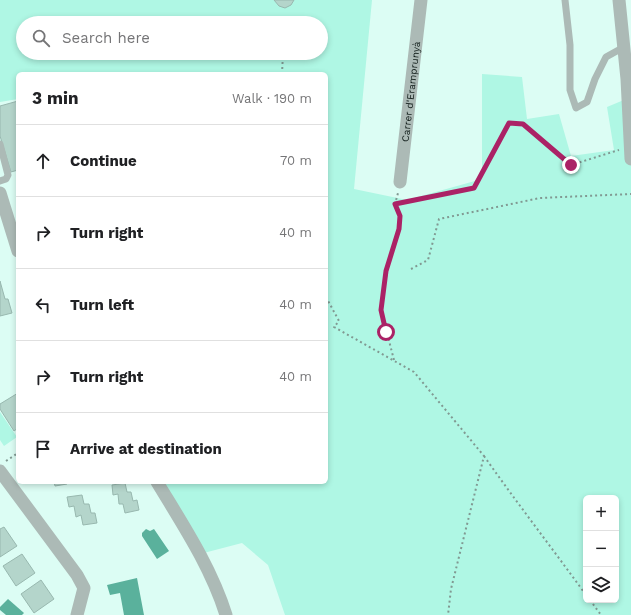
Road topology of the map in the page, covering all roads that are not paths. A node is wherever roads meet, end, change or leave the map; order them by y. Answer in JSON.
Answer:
{"nodes":[{"id":1,"x":420,"y":0,"type":"edge"},
{"id":2,"x":565,"y":0,"type":"edge"},
{"id":3,"x":619,"y":0,"type":"edge"},
{"id":4,"x":624,"y":47,"type":"junction"},
{"id":5,"x":0,"y":144,"type":"edge"},
{"id":6,"x":630,"y":153,"type":"edge"},
{"id":7,"x":0,"y":181,"type":"edge"},
{"id":8,"x":400,"y":182,"type":"road end"},
{"id":9,"x":0,"y":193,"type":"edge"},
{"id":10,"x":16,"y":245,"type":"edge"},
{"id":11,"x":0,"y":471,"type":"edge"},
{"id":12,"x":158,"y":484,"type":"edge"},
{"id":13,"x":77,"y":615,"type":"edge"},
{"id":14,"x":226,"y":615,"type":"edge"}],
"edges":[{"from":1,"to":8,"type":"street","name":"Carrer d'Eramprunyà"},
{"from":2,"to":4,"type":"lane"},
{"from":3,"to":4,"type":"street"},
{"from":4,"to":6,"type":"street"},
{"from":5,"to":7,"type":"lane"},
{"from":9,"to":10,"type":"street"},
{"from":11,"to":13,"type":"street"},
{"from":12,"to":14,"type":"street"}]}
